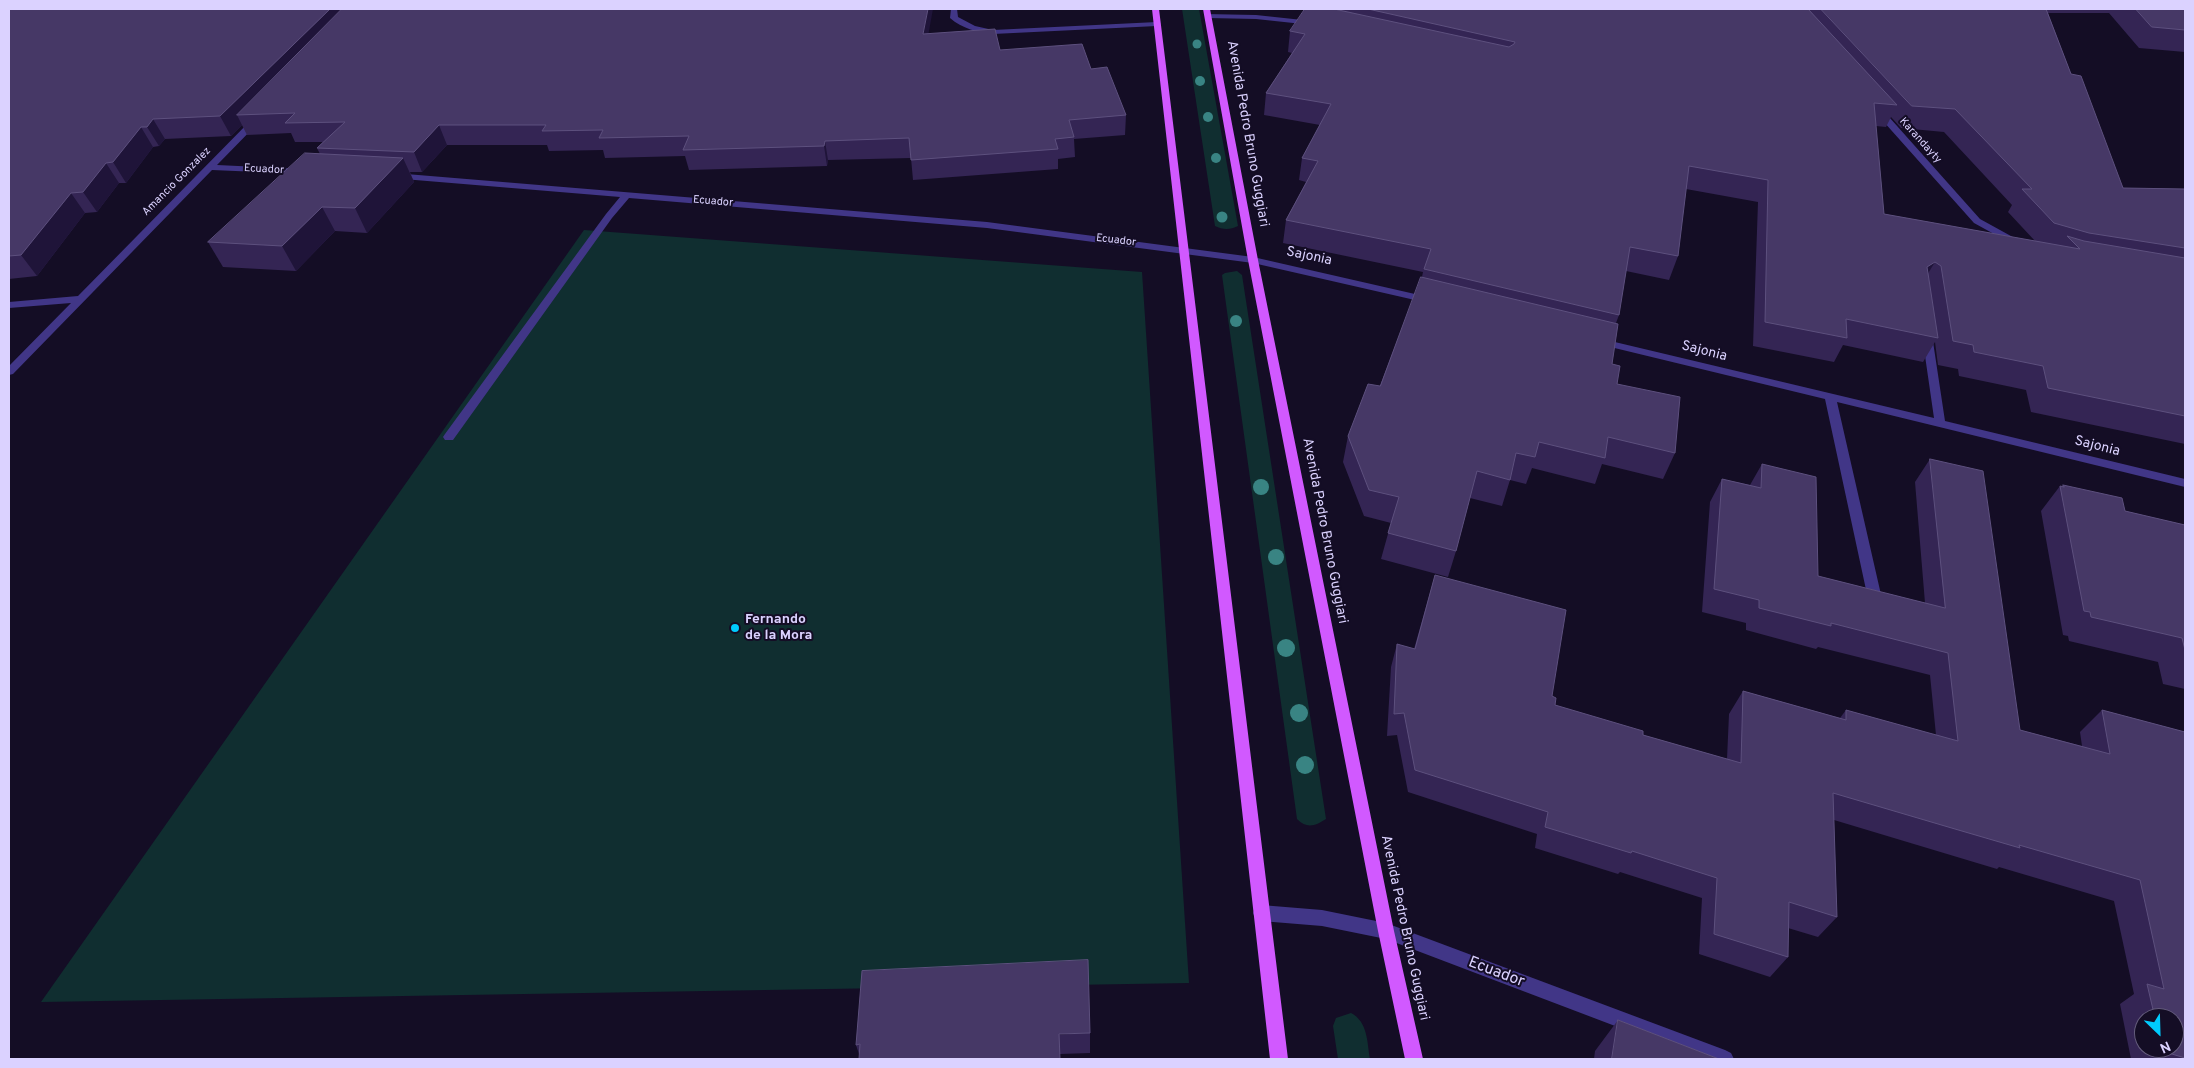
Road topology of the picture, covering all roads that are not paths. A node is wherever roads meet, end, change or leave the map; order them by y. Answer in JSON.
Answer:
{"nodes":[{"id":1,"x":954,"y":9,"type":"edge"},
{"id":2,"x":1155,"y":9,"type":"edge"},
{"id":3,"x":1207,"y":12,"type":"edge"},
{"id":4,"x":1157,"y":24,"type":"junction"},
{"id":5,"x":1324,"y":24,"type":"edge"},
{"id":6,"x":1872,"y":104,"type":"edge"},
{"id":7,"x":263,"y":112,"type":"edge"},
{"id":8,"x":210,"y":168,"type":"junction"},
{"id":9,"x":309,"y":172,"type":"edge"},
{"id":10,"x":389,"y":176,"type":"edge"},
{"id":11,"x":627,"y":195,"type":"junction"},
{"id":12,"x":2027,"y":247,"type":"edge"},
{"id":13,"x":1183,"y":250,"type":"junction"},
{"id":14,"x":1214,"y":256,"type":"joint"},
{"id":15,"x":1253,"y":260,"type":"junction"},
{"id":16,"x":78,"y":299,"type":"junction"},
{"id":17,"x":1442,"y":304,"type":"edge"},
{"id":18,"x":9,"y":305,"type":"edge"},
{"id":19,"x":1926,"y":328,"type":"edge"},
{"id":20,"x":1588,"y":339,"type":"edge"},
{"id":21,"x":9,"y":372,"type":"edge"},
{"id":22,"x":1830,"y":398,"type":"junction"},
{"id":23,"x":1940,"y":424,"type":"junction"},
{"id":24,"x":450,"y":437,"type":"dead end"},
{"id":25,"x":2185,"y":483,"type":"edge"},
{"id":26,"x":1875,"y":599,"type":"edge"},
{"id":27,"x":1260,"y":913,"type":"junction"},
{"id":28,"x":1386,"y":931,"type":"junction"},
{"id":29,"x":1279,"y":1059,"type":"edge"},
{"id":30,"x":1414,"y":1059,"type":"edge"},
{"id":31,"x":1725,"y":1059,"type":"edge"}],
"edges":[{"from":1,"to":4,"type":"street"},
{"from":2,"to":4,"type":"main road"},
{"from":3,"to":5,"type":"street"},
{"from":3,"to":15,"type":"main road","name":"Avenida Pedro Bruno Guggiari"},
{"from":4,"to":13,"type":"main road"},
{"from":6,"to":12,"type":"street","name":"Karandayty"},
{"from":7,"to":8,"type":"street","name":"Amancio Gonzalez"},
{"from":8,"to":9,"type":"street","name":"Ecuador"},
{"from":8,"to":16,"type":"street","name":"Amancio Gonzalez"},
{"from":10,"to":11,"type":"street","name":"Ecuador"},
{"from":11,"to":13,"type":"street","name":"Ecuador"},
{"from":11,"to":24,"type":"street"},
{"from":13,"to":14,"type":"street","name":"Ecuador"},
{"from":13,"to":27,"type":"main road"},
{"from":14,"to":15,"type":"street","name":"Sajonia"},
{"from":15,"to":17,"type":"street","name":"Sajonia"},
{"from":15,"to":28,"type":"main road","name":"Avenida Pedro Bruno Guggiari"},
{"from":16,"to":18,"type":"street"},
{"from":16,"to":21,"type":"street","name":"Amancio Gonzalez"},
{"from":19,"to":23,"type":"street"},
{"from":20,"to":22,"type":"street","name":"Sajonia"},
{"from":22,"to":23,"type":"street","name":"Sajonia"},
{"from":22,"to":26,"type":"street"},
{"from":23,"to":25,"type":"street","name":"Sajonia"},
{"from":27,"to":28,"type":"street","name":"Ecuador"},
{"from":27,"to":29,"type":"main road"},
{"from":28,"to":30,"type":"main road","name":"Avenida Pedro Bruno Guggiari"},
{"from":28,"to":31,"type":"street","name":"Ecuador"}]}
